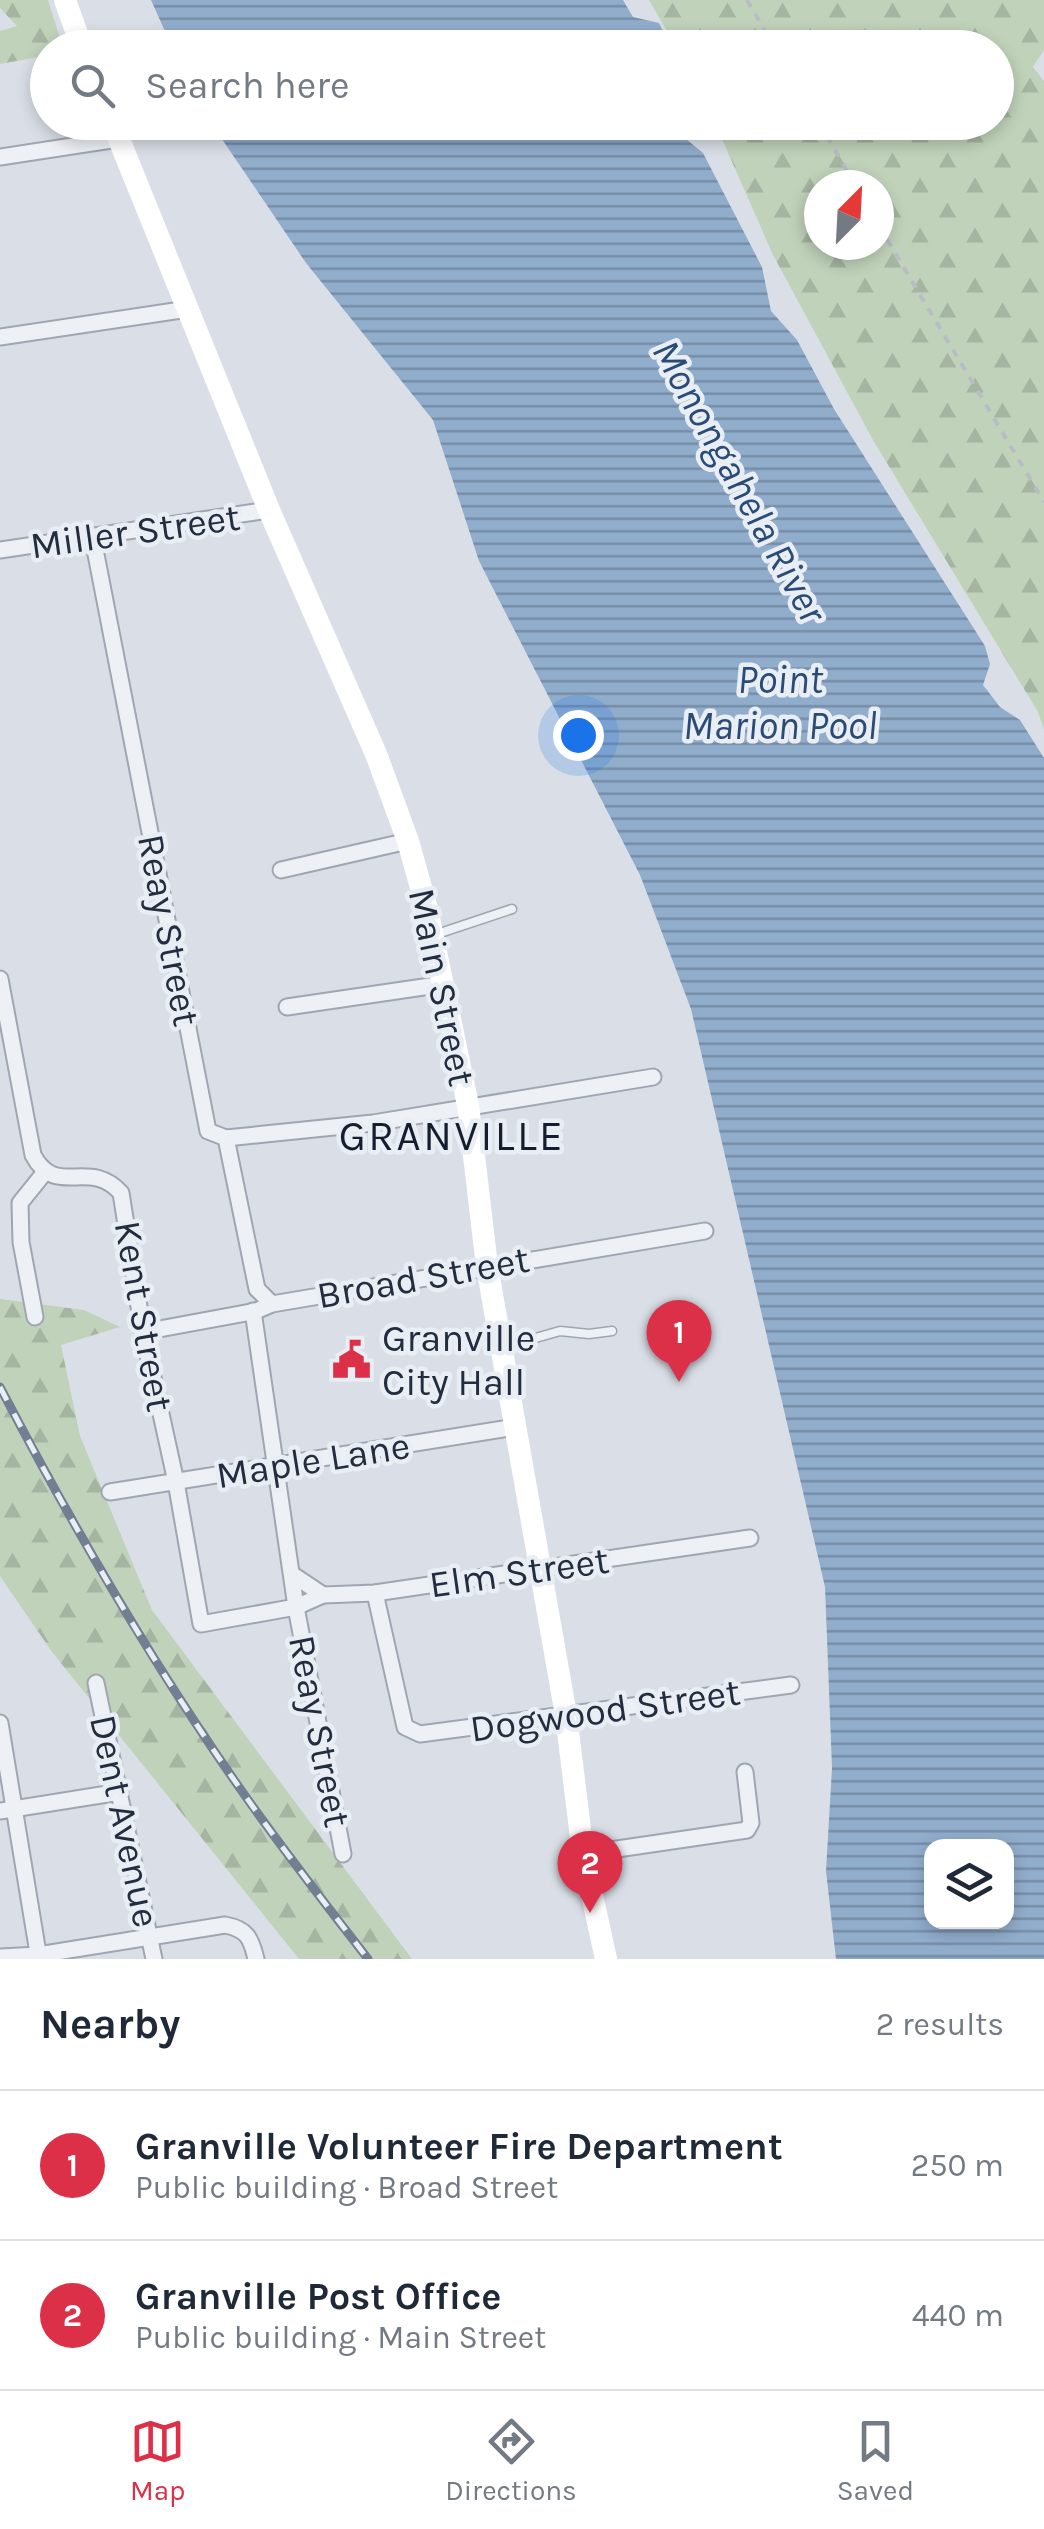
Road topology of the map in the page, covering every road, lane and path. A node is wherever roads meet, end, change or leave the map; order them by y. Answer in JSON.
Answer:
{"nodes":[{"id":1,"x":65,"y":0,"type":"edge"},
{"id":2,"x":746,"y":0,"type":"edge"},
{"id":3,"x":76,"y":30,"type":"edge"},
{"id":4,"x":764,"y":30,"type":"edge"},
{"id":5,"x":75,"y":140,"type":"edge"},
{"id":6,"x":119,"y":140,"type":"edge"},
{"id":7,"x":829,"y":140,"type":"edge"},
{"id":8,"x":0,"y":157,"type":"edge"},
{"id":9,"x":846,"y":170,"type":"edge"},
{"id":10,"x":894,"y":251,"type":"edge"},
{"id":11,"x":188,"y":309,"type":"junction"},
{"id":12,"x":0,"y":337,"type":"edge"},
{"id":13,"x":1044,"y":502,"type":"edge"},
{"id":14,"x":269,"y":510,"type":"junction"},
{"id":15,"x":93,"y":539,"type":"junction"},
{"id":16,"x":0,"y":550,"type":"edge"},
{"id":17,"x":408,"y":840,"type":"junction"},
{"id":18,"x":282,"y":870,"type":"dead end"},
{"id":19,"x":512,"y":910,"type":"dead end"},
{"id":20,"x":433,"y":935,"type":"junction"},
{"id":21,"x":0,"y":978,"type":"edge"},
{"id":22,"x":444,"y":984,"type":"junction"},
{"id":23,"x":287,"y":1007,"type":"dead end"},
{"id":24,"x":653,"y":1077,"type":"dead end"},
{"id":25,"x":468,"y":1106,"type":"junction"},
{"id":26,"x":226,"y":1138,"type":"junction"},
{"id":27,"x":46,"y":1172,"type":"junction"},
{"id":28,"x":705,"y":1230,"type":"dead end"},
{"id":29,"x":487,"y":1266,"type":"junction"},
{"id":30,"x":272,"y":1304,"type":"junction"},
{"id":31,"x":252,"y":1311,"type":"junction"},
{"id":32,"x":35,"y":1317,"type":"dead end"},
{"id":33,"x":612,"y":1331,"type":"dead end"},
{"id":34,"x":143,"y":1332,"type":"junction"},
{"id":35,"x":504,"y":1347,"type":"junction"},
{"id":36,"x":516,"y":1427,"type":"junction"},
{"id":37,"x":274,"y":1466,"type":"junction"},
{"id":38,"x":176,"y":1482,"type":"junction"},
{"id":39,"x":110,"y":1492,"type":"dead end"},
{"id":40,"x":750,"y":1538,"type":"dead end"},
{"id":41,"x":542,"y":1567,"type":"junction"},
{"id":42,"x":293,"y":1575,"type":"junction"},
{"id":43,"x":375,"y":1593,"type":"junction"},
{"id":44,"x":323,"y":1595,"type":"junction"},
{"id":45,"x":296,"y":1607,"type":"junction"},
{"id":46,"x":96,"y":1683,"type":"dead end"},
{"id":47,"x":791,"y":1685,"type":"dead end"},
{"id":48,"x":566,"y":1715,"type":"junction"},
{"id":49,"x":0,"y":1722,"type":"edge"},
{"id":50,"x":745,"y":1772,"type":"dead end"},
{"id":51,"x":120,"y":1792,"type":"junction"},
{"id":52,"x":7,"y":1809,"type":"edge"},
{"id":53,"x":343,"y":1854,"type":"dead end"},
{"id":54,"x":583,"y":1854,"type":"junction"},
{"id":55,"x":150,"y":1937,"type":"junction"},
{"id":56,"x":38,"y":1957,"type":"edge"},
{"id":57,"x":0,"y":1958,"type":"edge"},
{"id":58,"x":154,"y":1959,"type":"edge"},
{"id":59,"x":256,"y":1959,"type":"edge"},
{"id":60,"x":606,"y":1959,"type":"edge"}],
"edges":[{"from":1,"to":3,"type":"main road"},
{"from":2,"to":4,"type":"path"},
{"from":5,"to":8,"type":"street"},
{"from":6,"to":11,"type":"main road","name":"Main Street"},
{"from":7,"to":9,"type":"path"},
{"from":10,"to":13,"type":"path"},
{"from":11,"to":12,"type":"street"},
{"from":11,"to":14,"type":"main road","name":"Main Street"},
{"from":14,"to":15,"type":"street","name":"Miller Street"},
{"from":14,"to":17,"type":"main road","name":"Main Street"},
{"from":15,"to":16,"type":"street","name":"Miller Street"},
{"from":15,"to":26,"type":"street","name":"Reay Street"},
{"from":17,"to":18,"type":"street"},
{"from":17,"to":20,"type":"main road","name":"Main Street"},
{"from":19,"to":20,"type":"lane"},
{"from":20,"to":22,"type":"main road","name":"Main Street"},
{"from":21,"to":27,"type":"street"},
{"from":22,"to":23,"type":"street"},
{"from":22,"to":25,"type":"main road","name":"Main Street"},
{"from":24,"to":25,"type":"street"},
{"from":25,"to":26,"type":"street"},
{"from":25,"to":29,"type":"main road","name":"Main Street"},
{"from":26,"to":30,"type":"street","name":"Reay Street"},
{"from":27,"to":32,"type":"street"},
{"from":27,"to":34,"type":"street","name":"Kent Street"},
{"from":28,"to":29,"type":"street","name":"Broad Street"},
{"from":29,"to":30,"type":"street","name":"Broad Street"},
{"from":29,"to":35,"type":"main road","name":"Main Street"},
{"from":30,"to":31,"type":"street","name":"Broad Street"},
{"from":31,"to":34,"type":"street","name":"Broad Street"},
{"from":31,"to":37,"type":"street","name":"Reay Street"},
{"from":33,"to":35,"type":"lane"},
{"from":34,"to":38,"type":"street","name":"Kent Street"},
{"from":35,"to":36,"type":"main road","name":"Main Street"},
{"from":36,"to":37,"type":"street","name":"Maple Lane"},
{"from":36,"to":41,"type":"main road","name":"Main Street"},
{"from":37,"to":38,"type":"street","name":"Maple Lane"},
{"from":37,"to":42,"type":"street","name":"Reay Street"},
{"from":38,"to":39,"type":"street","name":"Maple Lane"},
{"from":38,"to":45,"type":"street","name":"Kent Street"},
{"from":40,"to":41,"type":"street","name":"Elm Street"},
{"from":41,"to":43,"type":"street","name":"Elm Street"},
{"from":41,"to":48,"type":"main road","name":"Main Street"},
{"from":42,"to":44,"type":"street"},
{"from":42,"to":45,"type":"street","name":"Reay Street"},
{"from":43,"to":44,"type":"street","name":"Elm Street"},
{"from":43,"to":48,"type":"street","name":"Dogwood Street"},
{"from":44,"to":45,"type":"street"},
{"from":45,"to":53,"type":"street","name":"Reay Street"},
{"from":46,"to":51,"type":"street","name":"Dent Avenue"},
{"from":47,"to":48,"type":"street","name":"Dogwood Street"},
{"from":48,"to":54,"type":"main road","name":"Main Street"},
{"from":49,"to":52,"type":"street"},
{"from":50,"to":54,"type":"street"},
{"from":51,"to":52,"type":"street"},
{"from":51,"to":55,"type":"street","name":"Dent Avenue"},
{"from":52,"to":56,"type":"street"},
{"from":54,"to":60,"type":"main road","name":"Main Street"},
{"from":55,"to":56,"type":"street"},
{"from":55,"to":58,"type":"street","name":"Dent Avenue"},
{"from":55,"to":59,"type":"street"},
{"from":56,"to":57,"type":"street"}]}
